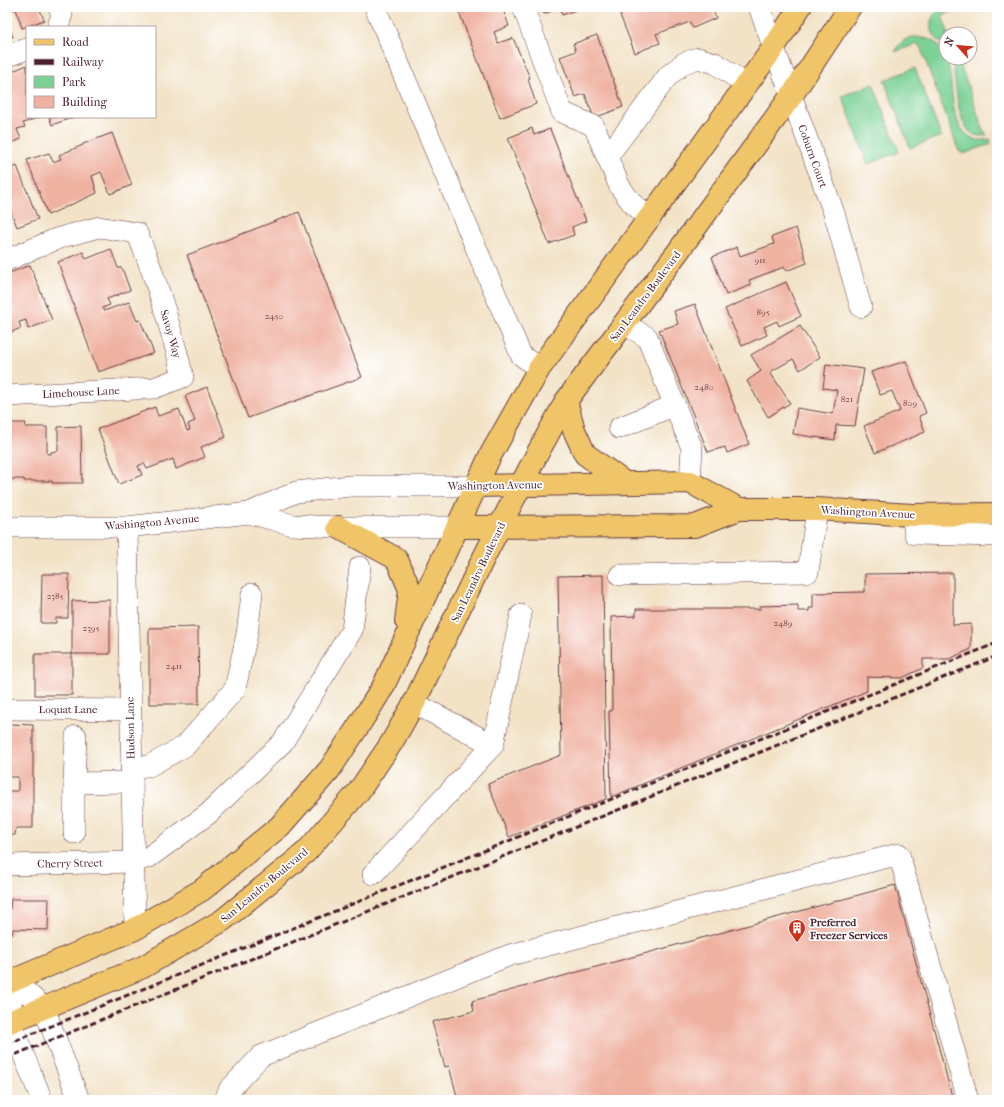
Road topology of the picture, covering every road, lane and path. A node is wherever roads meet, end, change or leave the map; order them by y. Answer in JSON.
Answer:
{"nodes":[{"id":1,"x":59,"y":7,"type":"edge"},
{"id":2,"x":375,"y":7,"type":"edge"},
{"id":3,"x":523,"y":7,"type":"edge"},
{"id":4,"x":759,"y":7,"type":"edge"},
{"id":5,"x":800,"y":7,"type":"edge"},
{"id":6,"x":850,"y":7,"type":"edge"},
{"id":7,"x":58,"y":26,"type":"edge"},
{"id":8,"x":774,"y":46,"type":"junction"},
{"id":9,"x":26,"y":49,"type":"edge"},
{"id":10,"x":7,"y":56,"type":"edge"},
{"id":11,"x":747,"y":84,"type":"junction"},
{"id":12,"x":792,"y":95,"type":"junction"},
{"id":13,"x":607,"y":157,"type":"junction"},
{"id":14,"x":650,"y":219,"type":"junction"},
{"id":15,"x":7,"y":260,"type":"edge"},
{"id":16,"x":861,"y":307,"type":"dead end"},
{"id":17,"x":624,"y":324,"type":"junction"},
{"id":18,"x":539,"y":369,"type":"junction"},
{"id":19,"x":154,"y":388,"type":"joint"},
{"id":20,"x":7,"y":396,"type":"edge"},
{"id":21,"x":566,"y":401,"type":"junction"},
{"id":22,"x":675,"y":405,"type":"junction"},
{"id":23,"x":619,"y":428,"type":"dead end"},
{"id":24,"x":690,"y":482,"type":"junction"},
{"id":25,"x":625,"y":483,"type":"junction"},
{"id":26,"x":521,"y":485,"type":"junction"},
{"id":27,"x":477,"y":486,"type":"junction"},
{"id":28,"x":739,"y":509,"type":"junction"},
{"id":29,"x":817,"y":509,"type":"junction"},
{"id":30,"x":250,"y":513,"type":"junction"},
{"id":31,"x":997,"y":514,"type":"edge"},
{"id":32,"x":912,"y":515,"type":"junction"},
{"id":33,"x":7,"y":527,"type":"edge"},
{"id":34,"x":126,"y":527,"type":"junction"},
{"id":35,"x":338,"y":527,"type":"junction"},
{"id":36,"x":458,"y":528,"type":"junction"},
{"id":37,"x":500,"y":528,"type":"junction"},
{"id":38,"x":997,"y":536,"type":"edge"},
{"id":39,"x":360,"y":567,"type":"dead end"},
{"id":40,"x":620,"y":575,"type":"dead end"},
{"id":41,"x":252,"y":594,"type":"dead end"},
{"id":42,"x":521,"y":615,"type":"dead end"},
{"id":43,"x":404,"y":639,"type":"junction"},
{"id":44,"x":414,"y":703,"type":"junction"},
{"id":45,"x":7,"y":709,"type":"edge"},
{"id":46,"x":130,"y":710,"type":"junction"},
{"id":47,"x":76,"y":736,"type":"dead end"},
{"id":48,"x":493,"y":745,"type":"junction"},
{"id":49,"x":131,"y":775,"type":"junction"},
{"id":50,"x":74,"y":783,"type":"junction"},
{"id":51,"x":74,"y":832,"type":"dead end"},
{"id":52,"x":133,"y":862,"type":"junction"},
{"id":53,"x":7,"y":865,"type":"edge"},
{"id":54,"x":373,"y":874,"type":"dead end"},
{"id":55,"x":135,"y":929,"type":"junction"},
{"id":56,"x":10,"y":981,"type":"edge"},
{"id":57,"x":44,"y":1008,"type":"junction"},
{"id":58,"x":9,"y":1022,"type":"edge"},
{"id":59,"x":42,"y":1100,"type":"edge"},
{"id":60,"x":79,"y":1100,"type":"edge"},
{"id":61,"x":225,"y":1100,"type":"edge"},
{"id":62,"x":968,"y":1100,"type":"edge"}],
"edges":[{"from":1,"to":7,"type":"street"},
{"from":2,"to":18,"type":"street"},
{"from":3,"to":13,"type":"street"},
{"from":4,"to":8,"type":"street","name":"Coburn Court"},
{"from":5,"to":8,"type":"main road"},
{"from":6,"to":12,"type":"main road","name":"San Leandro Boulevard"},
{"from":8,"to":11,"type":"main road"},
{"from":8,"to":12,"type":"street","name":"Coburn Court"},
{"from":9,"to":10,"type":"street"},
{"from":11,"to":13,"type":"street"},
{"from":11,"to":14,"type":"main road"},
{"from":12,"to":16,"type":"street","name":"Coburn Court"},
{"from":12,"to":17,"type":"main road","name":"San Leandro Boulevard"},
{"from":13,"to":14,"type":"street"},
{"from":14,"to":18,"type":"main road"},
{"from":15,"to":19,"type":"street","name":"Savoy Way"},
{"from":17,"to":21,"type":"main road","name":"San Leandro Boulevard"},
{"from":17,"to":22,"type":"street"},
{"from":18,"to":27,"type":"main road"},
{"from":19,"to":20,"type":"street","name":"Limehouse Lane"},
{"from":21,"to":25,"type":"main road"},
{"from":21,"to":26,"type":"main road","name":"San Leandro Boulevard"},
{"from":22,"to":23,"type":"street"},
{"from":22,"to":24,"type":"street"},
{"from":24,"to":25,"type":"main road","name":"Washington Avenue"},
{"from":24,"to":28,"type":"main road","name":"Washington Avenue"},
{"from":25,"to":26,"type":"main road","name":"Washington Avenue"},
{"from":26,"to":27,"type":"main road","name":"Washington Avenue"},
{"from":26,"to":37,"type":"main road","name":"San Leandro Boulevard"},
{"from":27,"to":30,"type":"street","name":"Washington Avenue"},
{"from":27,"to":36,"type":"main road"},
{"from":28,"to":29,"type":"main road","name":"Washington Avenue"},
{"from":28,"to":37,"type":"main road","name":"Washington Avenue"},
{"from":29,"to":32,"type":"main road","name":"Washington Avenue"},
{"from":29,"to":40,"type":"street"},
{"from":30,"to":34,"type":"street","name":"Washington Avenue"},
{"from":30,"to":35,"type":"street","name":"Washington Avenue"},
{"from":31,"to":32,"type":"main road","name":"Washington Avenue"},
{"from":32,"to":38,"type":"street"},
{"from":33,"to":34,"type":"street","name":"Washington Avenue"},
{"from":34,"to":46,"type":"street","name":"Hudson Lane"},
{"from":35,"to":36,"type":"street","name":"Washington Avenue"},
{"from":35,"to":43,"type":"main road"},
{"from":36,"to":37,"type":"main road","name":"Washington Avenue"},
{"from":36,"to":43,"type":"main road"},
{"from":37,"to":44,"type":"main road","name":"San Leandro Boulevard"},
{"from":39,"to":52,"type":"street","name":"Cherry Street"},
{"from":41,"to":49,"type":"street"},
{"from":42,"to":48,"type":"street"},
{"from":43,"to":55,"type":"main road"},
{"from":44,"to":48,"type":"street"},
{"from":44,"to":57,"type":"main road","name":"San Leandro Boulevard"},
{"from":45,"to":46,"type":"street","name":"Loquat Lane"},
{"from":46,"to":49,"type":"street","name":"Hudson Lane"},
{"from":47,"to":50,"type":"street"},
{"from":48,"to":54,"type":"street"},
{"from":49,"to":50,"type":"street"},
{"from":49,"to":52,"type":"street","name":"Hudson Lane"},
{"from":50,"to":51,"type":"street"},
{"from":52,"to":53,"type":"street","name":"Cherry Street"},
{"from":52,"to":55,"type":"street","name":"Hudson Lane"},
{"from":55,"to":56,"type":"main road"},
{"from":56,"to":57,"type":"street"},
{"from":56,"to":58,"type":"street"},
{"from":57,"to":58,"type":"main road","name":"San Leandro Boulevard"},
{"from":57,"to":60,"type":"street"},
{"from":58,"to":59,"type":"street"},
{"from":61,"to":62,"type":"street"}]}
